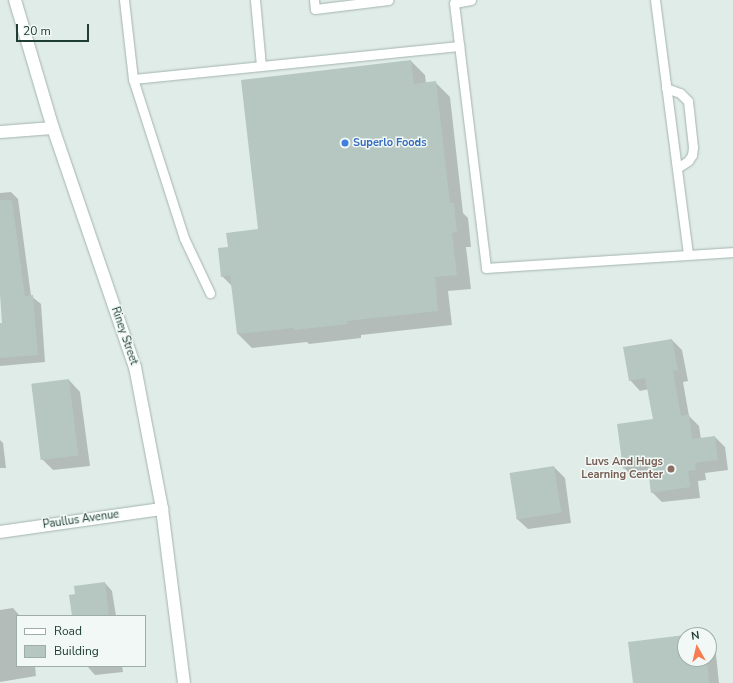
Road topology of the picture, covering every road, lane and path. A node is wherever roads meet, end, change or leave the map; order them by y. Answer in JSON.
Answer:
{"nodes":[{"id":1,"x":15,"y":0,"type":"edge"},
{"id":2,"x":124,"y":0,"type":"edge"},
{"id":3,"x":255,"y":0,"type":"edge"},
{"id":4,"x":314,"y":0,"type":"edge"},
{"id":5,"x":388,"y":0,"type":"edge"},
{"id":6,"x":471,"y":0,"type":"edge"},
{"id":7,"x":655,"y":0,"type":"edge"},
{"id":8,"x":459,"y":46,"type":"junction"},
{"id":9,"x":261,"y":66,"type":"junction"},
{"id":10,"x":133,"y":79,"type":"junction"},
{"id":11,"x":666,"y":88,"type":"junction"},
{"id":12,"x":53,"y":128,"type":"junction"},
{"id":13,"x":0,"y":132,"type":"edge"},
{"id":14,"x":676,"y":168,"type":"junction"},
{"id":15,"x":733,"y":252,"type":"edge"},
{"id":16,"x":688,"y":254,"type":"junction"},
{"id":17,"x":210,"y":293,"type":"dead end"},
{"id":18,"x":162,"y":509,"type":"junction"},
{"id":19,"x":0,"y":532,"type":"edge"},
{"id":20,"x":184,"y":683,"type":"edge"}],
"edges":[{"from":1,"to":12,"type":"street","name":"Riney Street"},
{"from":2,"to":10,"type":"lane"},
{"from":3,"to":9,"type":"lane"},
{"from":4,"to":5,"type":"lane"},
{"from":6,"to":8,"type":"lane"},
{"from":7,"to":11,"type":"lane"},
{"from":8,"to":9,"type":"lane"},
{"from":8,"to":16,"type":"lane"},
{"from":9,"to":10,"type":"lane"},
{"from":10,"to":17,"type":"lane"},
{"from":11,"to":14,"type":"lane"},
{"from":11,"to":14,"type":"lane"},
{"from":12,"to":13,"type":"street"},
{"from":12,"to":18,"type":"street","name":"Riney Street"},
{"from":14,"to":16,"type":"lane"},
{"from":15,"to":16,"type":"lane"},
{"from":18,"to":19,"type":"street","name":"Paullus Avenue"},
{"from":18,"to":20,"type":"street","name":"Riney Street"}]}
